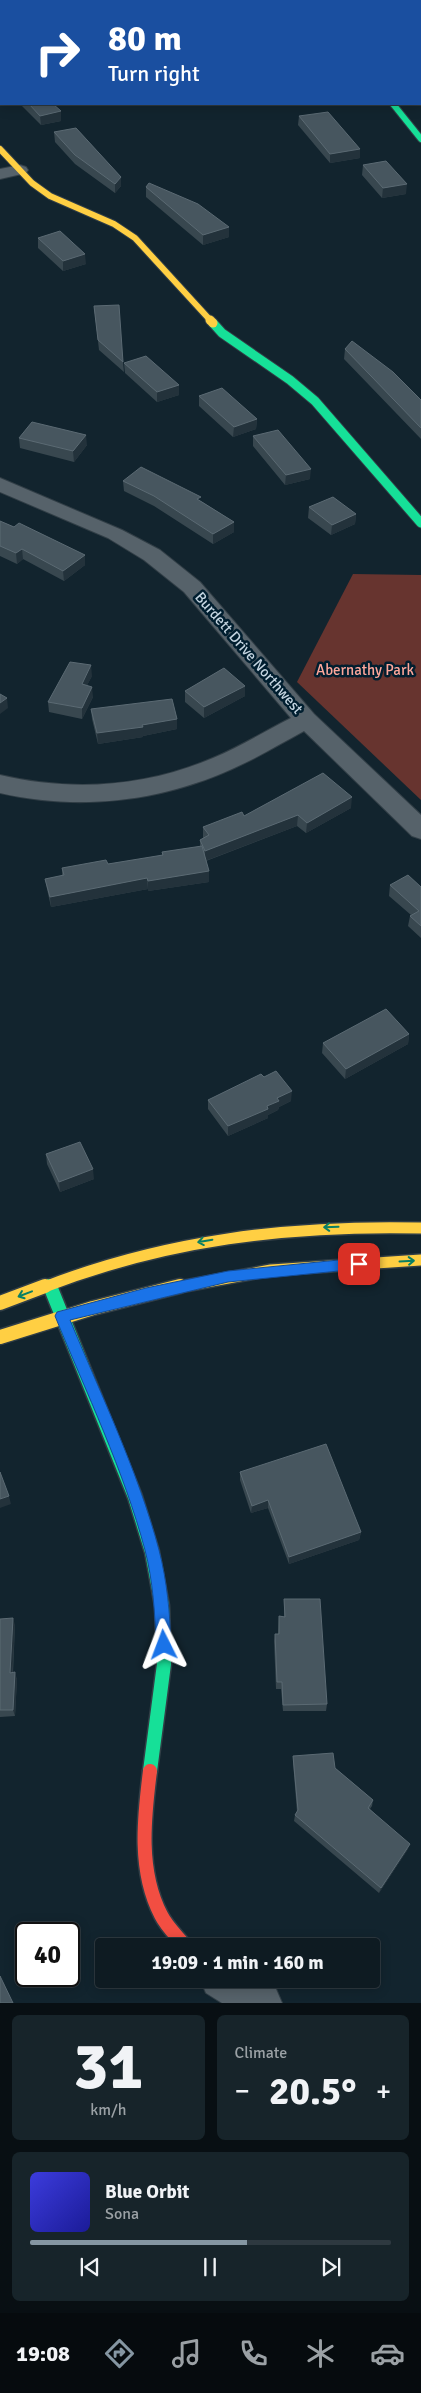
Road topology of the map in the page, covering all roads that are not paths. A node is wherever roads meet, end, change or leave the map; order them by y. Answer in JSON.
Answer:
{"nodes":[{"id":1,"x":394,"y":105,"type":"edge"},
{"id":2,"x":421,"y":139,"type":"edge"},
{"id":3,"x":0,"y":149,"type":"edge"},
{"id":4,"x":20,"y":170,"type":"junction"},
{"id":5,"x":0,"y":174,"type":"edge"},
{"id":6,"x":0,"y":484,"type":"edge"},
{"id":7,"x":421,"y":523,"type":"edge"},
{"id":8,"x":306,"y":720,"type":"junction"},
{"id":9,"x":0,"y":784,"type":"edge"},
{"id":10,"x":421,"y":830,"type":"edge"},
{"id":11,"x":421,"y":1228,"type":"edge"},
{"id":12,"x":421,"y":1260,"type":"edge"},
{"id":13,"x":49,"y":1285,"type":"junction"},
{"id":14,"x":0,"y":1304,"type":"edge"},
{"id":15,"x":62,"y":1316,"type":"junction"},
{"id":16,"x":0,"y":1337,"type":"edge"},
{"id":17,"x":179,"y":1938,"type":"edge"},
{"id":18,"x":236,"y":1988,"type":"edge"},
{"id":19,"x":262,"y":2003,"type":"edge"}],
"edges":[{"from":1,"to":2,"type":"street"},
{"from":3,"to":4,"type":"street"},
{"from":4,"to":5,"type":"street"},
{"from":4,"to":7,"type":"street"},
{"from":6,"to":8,"type":"street","name":"Burdett Drive Northwest"},
{"from":8,"to":9,"type":"street"},
{"from":8,"to":10,"type":"street","name":"Burdett Drive Northwest"},
{"from":11,"to":13,"type":"street","one_way":true},
{"from":15,"to":12,"type":"street","one_way":true},
{"from":13,"to":14,"type":"street","one_way":true},
{"from":13,"to":15,"type":"street"},
{"from":15,"to":16,"type":"street"},
{"from":15,"to":17,"type":"street"},
{"from":18,"to":19,"type":"street"}]}
